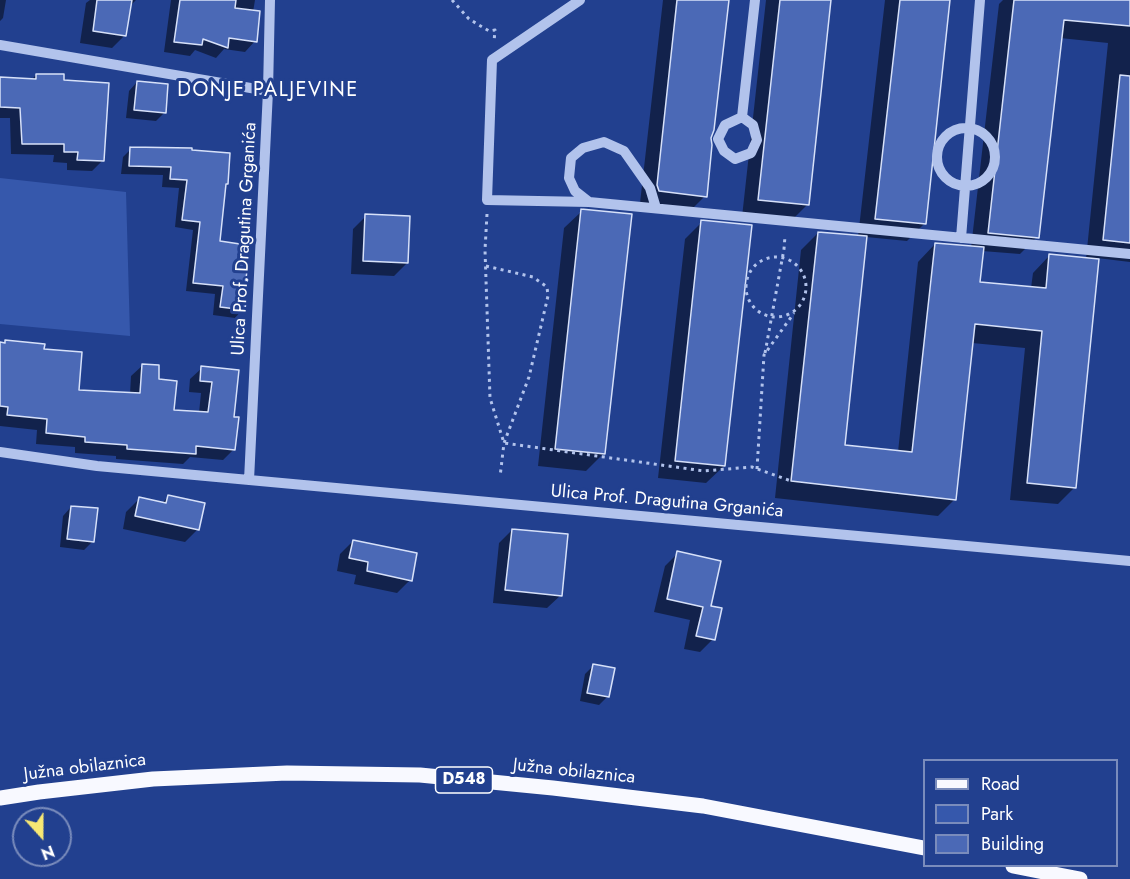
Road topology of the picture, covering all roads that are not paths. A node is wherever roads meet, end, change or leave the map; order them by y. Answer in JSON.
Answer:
{"nodes":[{"id":1,"x":270,"y":0,"type":"edge"},
{"id":2,"x":580,"y":0,"type":"edge"},
{"id":3,"x":754,"y":0,"type":"edge"},
{"id":4,"x":980,"y":0,"type":"edge"},
{"id":5,"x":0,"y":45,"type":"edge"},
{"id":6,"x":268,"y":91,"type":"junction"},
{"id":7,"x":742,"y":117,"type":"dead end"},
{"id":8,"x":970,"y":128,"type":"junction"},
{"id":9,"x":965,"y":187,"type":"junction"},
{"id":10,"x":589,"y":202,"type":"junction"},
{"id":11,"x":657,"y":208,"type":"junction"},
{"id":12,"x":961,"y":238,"type":"junction"},
{"id":13,"x":1130,"y":254,"type":"edge"},
{"id":14,"x":0,"y":452,"type":"edge"},
{"id":15,"x":249,"y":480,"type":"junction"},
{"id":16,"x":1130,"y":561,"type":"edge"},
{"id":17,"x":0,"y":798,"type":"edge"},
{"id":18,"x":923,"y":848,"type":"edge"},
{"id":19,"x":1018,"y":867,"type":"edge"},
{"id":20,"x":1080,"y":879,"type":"edge"}],
"edges":[{"from":1,"to":6,"type":"street","name":"Ulica Prof. Dragutina Grganića"},
{"from":2,"to":10,"type":"street"},
{"from":3,"to":7,"type":"street"},
{"from":4,"to":8,"type":"street"},
{"from":5,"to":6,"type":"street"},
{"from":6,"to":15,"type":"street","name":"Ulica Prof. Dragutina Grganića"},
{"from":8,"to":9,"type":"street"},
{"from":8,"to":9,"type":"street"},
{"from":8,"to":9,"type":"street"},
{"from":9,"to":12,"type":"street"},
{"from":10,"to":11,"type":"street"},
{"from":10,"to":11,"type":"street"},
{"from":11,"to":12,"type":"street"},
{"from":12,"to":13,"type":"street"},
{"from":14,"to":15,"type":"street","name":"Ulica Prof. Dragutina Grganića"},
{"from":15,"to":16,"type":"street","name":"Ulica Prof. Dragutina Grganića"},
{"from":17,"to":18,"type":"main road","name":"Južna obilaznica","number":"D548"},
{"from":19,"to":20,"type":"main road"}]}
